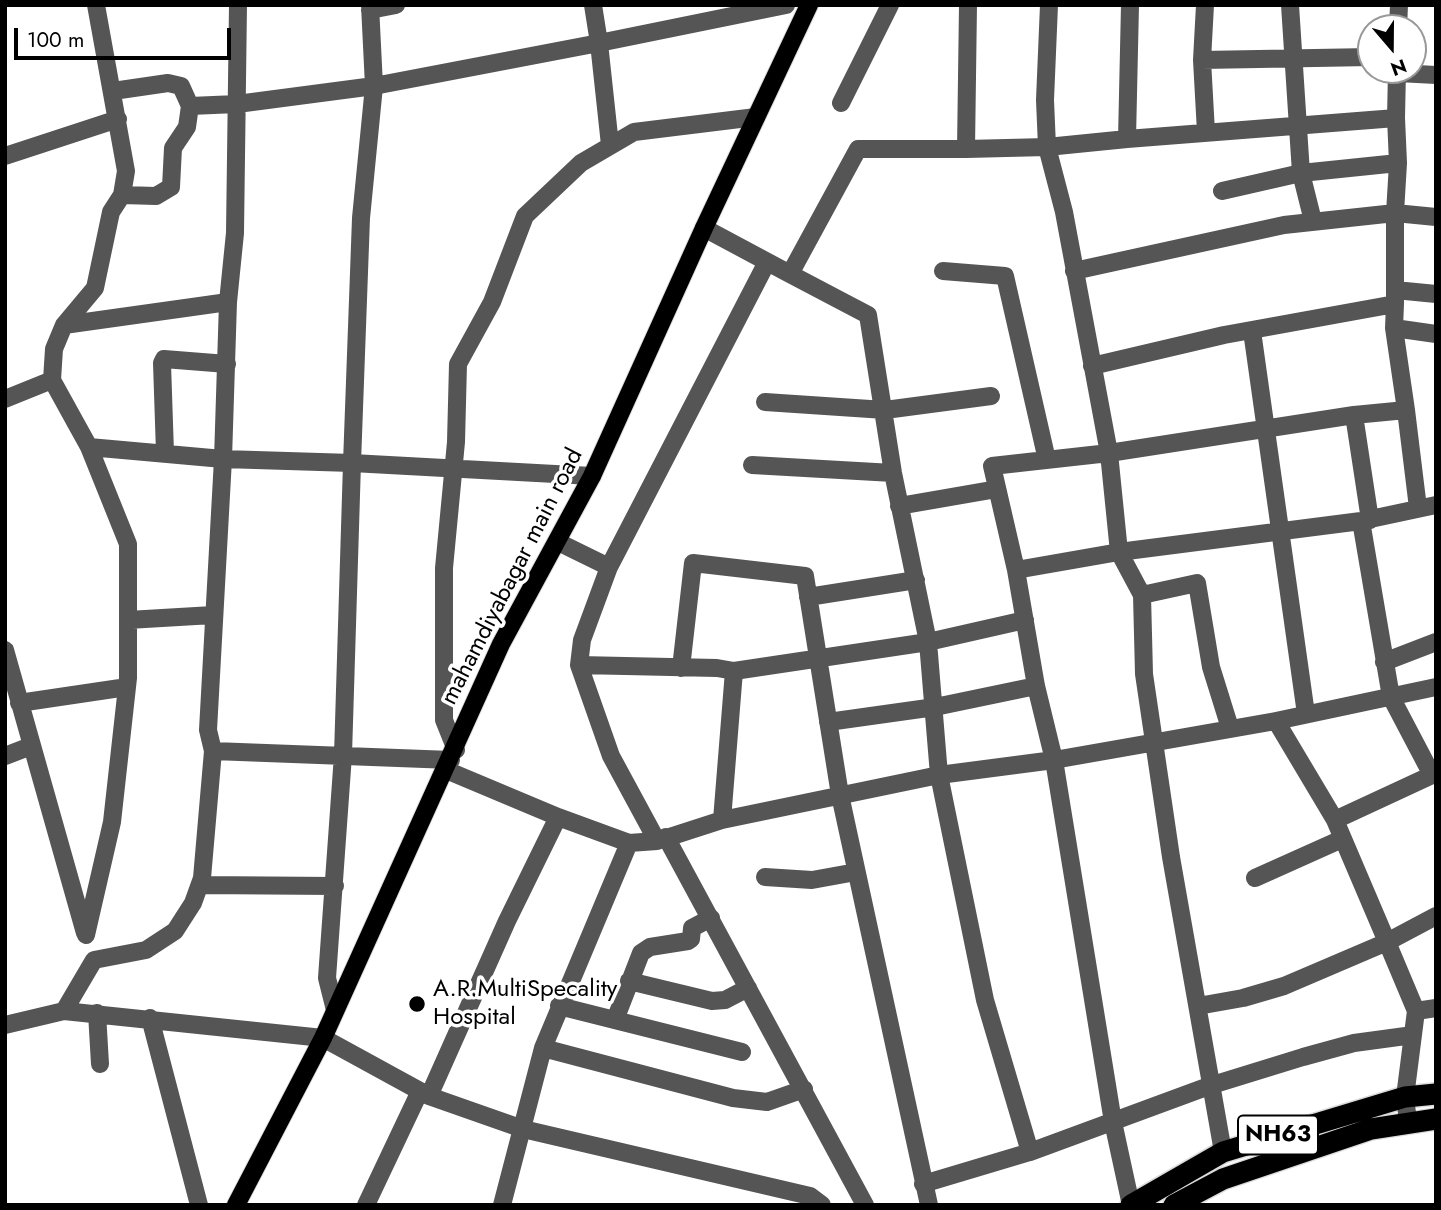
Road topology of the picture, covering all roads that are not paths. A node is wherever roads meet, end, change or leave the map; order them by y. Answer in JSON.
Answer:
{"nodes":[{"id":1,"x":96,"y":5,"type":"edge"},
{"id":2,"x":238,"y":5,"type":"edge"},
{"id":3,"x":396,"y":5,"type":"edge"},
{"id":4,"x":593,"y":5,"type":"edge"},
{"id":5,"x":786,"y":5,"type":"edge"},
{"id":6,"x":809,"y":5,"type":"edge"},
{"id":7,"x":890,"y":5,"type":"edge"},
{"id":8,"x":968,"y":5,"type":"edge"},
{"id":9,"x":1049,"y":5,"type":"edge"},
{"id":10,"x":1130,"y":5,"type":"edge"},
{"id":11,"x":1205,"y":5,"type":"edge"},
{"id":12,"x":1290,"y":5,"type":"edge"},
{"id":13,"x":370,"y":8,"type":"edge"},
{"id":14,"x":599,"y":43,"type":"junction"},
{"id":15,"x":1357,"y":57,"type":"edge"},
{"id":16,"x":1293,"y":59,"type":"junction"},
{"id":17,"x":1202,"y":61,"type":"junction"},
{"id":18,"x":1397,"y":84,"type":"edge"},
{"id":19,"x":374,"y":86,"type":"junction"},
{"id":20,"x":113,"y":91,"type":"junction"},
{"id":21,"x":841,"y":103,"type":"dead end"},
{"id":22,"x":237,"y":104,"type":"junction"},
{"id":23,"x":190,"y":106,"type":"junction"},
{"id":24,"x":755,"y":117,"type":"junction"},
{"id":25,"x":1396,"y":118,"type":"junction"},
{"id":26,"x":118,"y":119,"type":"junction"},
{"id":27,"x":1297,"y":125,"type":"junction"},
{"id":28,"x":1206,"y":132,"type":"junction"},
{"id":29,"x":1127,"y":139,"type":"junction"},
{"id":30,"x":610,"y":145,"type":"junction"},
{"id":31,"x":1047,"y":147,"type":"junction"},
{"id":32,"x":965,"y":149,"type":"junction"},
{"id":33,"x":5,"y":156,"type":"edge"},
{"id":34,"x":1398,"y":163,"type":"junction"},
{"id":35,"x":1301,"y":173,"type":"junction"},
{"id":36,"x":1222,"y":191,"type":"dead end"},
{"id":37,"x":122,"y":195,"type":"junction"},
{"id":38,"x":1395,"y":213,"type":"junction"},
{"id":39,"x":1436,"y":217,"type":"edge"},
{"id":40,"x":1313,"y":221,"type":"junction"},
{"id":41,"x":704,"y":228,"type":"junction"},
{"id":42,"x":767,"y":262,"type":"junction"},
{"id":43,"x":943,"y":271,"type":"dead end"},
{"id":44,"x":1074,"y":271,"type":"junction"},
{"id":45,"x":790,"y":274,"type":"junction"},
{"id":46,"x":1436,"y":294,"type":"edge"},
{"id":47,"x":1395,"y":297,"type":"junction"},
{"id":48,"x":228,"y":302,"type":"junction"},
{"id":49,"x":64,"y":326,"type":"junction"},
{"id":50,"x":1394,"y":328,"type":"junction"},
{"id":51,"x":1252,"y":331,"type":"junction"},
{"id":52,"x":1436,"y":334,"type":"edge"},
{"id":53,"x":227,"y":364,"type":"junction"},
{"id":54,"x":1092,"y":366,"type":"junction"},
{"id":55,"x":52,"y":380,"type":"junction"},
{"id":56,"x":991,"y":396,"type":"dead end"},
{"id":57,"x":5,"y":399,"type":"edge"},
{"id":58,"x":765,"y":402,"type":"dead end"},
{"id":59,"x":884,"y":410,"type":"junction"},
{"id":60,"x":1406,"y":410,"type":"junction"},
{"id":61,"x":1354,"y":415,"type":"junction"},
{"id":62,"x":1266,"y":428,"type":"junction"},
{"id":63,"x":89,"y":447,"type":"junction"},
{"id":64,"x":165,"y":453,"type":"junction"},
{"id":65,"x":1109,"y":453,"type":"junction"},
{"id":66,"x":223,"y":459,"type":"junction"},
{"id":67,"x":1047,"y":460,"type":"junction"},
{"id":68,"x":352,"y":463,"type":"junction"},
{"id":69,"x":752,"y":465,"type":"dead end"},
{"id":70,"x":453,"y":471,"type":"junction"},
{"id":71,"x":893,"y":473,"type":"junction"},
{"id":72,"x":592,"y":476,"type":"junction"},
{"id":73,"x":997,"y":489,"type":"junction"},
{"id":74,"x":899,"y":506,"type":"junction"},
{"id":75,"x":1427,"y":507,"type":"edge"},
{"id":76,"x":1365,"y":521,"type":"junction"},
{"id":77,"x":1282,"y":533,"type":"junction"},
{"id":78,"x":558,"y":542,"type":"junction"},
{"id":79,"x":1119,"y":552,"type":"junction"},
{"id":80,"x":609,"y":567,"type":"junction"},
{"id":81,"x":1016,"y":570,"type":"junction"},
{"id":82,"x":916,"y":580,"type":"junction"},
{"id":83,"x":1142,"y":595,"type":"junction"},
{"id":84,"x":808,"y":597,"type":"junction"},
{"id":85,"x":213,"y":615,"type":"junction"},
{"id":86,"x":128,"y":620,"type":"junction"},
{"id":87,"x":1025,"y":620,"type":"junction"},
{"id":88,"x":928,"y":642,"type":"junction"},
{"id":89,"x":1436,"y":642,"type":"edge"},
{"id":90,"x":5,"y":652,"type":"edge"},
{"id":91,"x":818,"y":658,"type":"junction"},
{"id":92,"x":1384,"y":662,"type":"junction"},
{"id":93,"x":579,"y":665,"type":"junction"},
{"id":94,"x":681,"y":668,"type":"junction"},
{"id":95,"x":734,"y":671,"type":"junction"},
{"id":96,"x":1036,"y":686,"type":"junction"},
{"id":97,"x":127,"y":687,"type":"junction"},
{"id":98,"x":1436,"y":687,"type":"edge"},
{"id":99,"x":1391,"y":697,"type":"junction"},
{"id":100,"x":19,"y":703,"type":"junction"},
{"id":101,"x":935,"y":707,"type":"junction"},
{"id":102,"x":1306,"y":714,"type":"junction"},
{"id":103,"x":1276,"y":721,"type":"junction"},
{"id":104,"x":828,"y":722,"type":"junction"},
{"id":105,"x":1230,"y":728,"type":"junction"},
{"id":106,"x":1155,"y":742,"type":"junction"},
{"id":107,"x":31,"y":746,"type":"junction"},
{"id":108,"x":214,"y":751,"type":"junction"},
{"id":109,"x":342,"y":755,"type":"junction"},
{"id":110,"x":5,"y":756,"type":"edge"},
{"id":111,"x":451,"y":760,"type":"junction"},
{"id":112,"x":1054,"y":760,"type":"junction"},
{"id":113,"x":1434,"y":774,"type":"edge"},
{"id":114,"x":939,"y":775,"type":"junction"},
{"id":115,"x":840,"y":795,"type":"junction"},
{"id":116,"x":558,"y":817,"type":"junction"},
{"id":117,"x":722,"y":820,"type":"junction"},
{"id":118,"x":1335,"y":820,"type":"junction"},
{"id":119,"x":662,"y":839,"type":"junction"},
{"id":120,"x":1342,"y":839,"type":"junction"},
{"id":121,"x":629,"y":843,"type":"junction"},
{"id":122,"x":856,"y":872,"type":"junction"},
{"id":123,"x":765,"y":877,"type":"dead end"},
{"id":124,"x":1255,"y":878,"type":"dead end"},
{"id":125,"x":200,"y":885,"type":"junction"},
{"id":126,"x":335,"y":886,"type":"junction"},
{"id":127,"x":1436,"y":916,"type":"edge"},
{"id":128,"x":711,"y":918,"type":"junction"},
{"id":129,"x":86,"y":935,"type":"junction"},
{"id":130,"x":1387,"y":942,"type":"junction"},
{"id":131,"x":94,"y":960,"type":"junction"},
{"id":132,"x":629,"y":981,"type":"junction"},
{"id":133,"x":748,"y":988,"type":"junction"},
{"id":134,"x":559,"y":1006,"type":"junction"},
{"id":135,"x":1198,"y":1006,"type":"junction"},
{"id":136,"x":1436,"y":1008,"type":"edge"},
{"id":137,"x":335,"y":1010,"type":"junction"},
{"id":138,"x":64,"y":1011,"type":"junction"},
{"id":139,"x":1416,"y":1011,"type":"junction"},
{"id":140,"x":97,"y":1013,"type":"junction"},
{"id":141,"x":150,"y":1018,"type":"junction"},
{"id":142,"x":615,"y":1020,"type":"junction"},
{"id":143,"x":5,"y":1025,"type":"edge"},
{"id":144,"x":1413,"y":1035,"type":"junction"},
{"id":145,"x":323,"y":1038,"type":"junction"},
{"id":146,"x":543,"y":1048,"type":"junction"},
{"id":147,"x":742,"y":1052,"type":"dead end"},
{"id":148,"x":100,"y":1064,"type":"dead end"},
{"id":149,"x":1209,"y":1086,"type":"junction"},
{"id":150,"x":804,"y":1089,"type":"junction"},
{"id":151,"x":425,"y":1094,"type":"junction"},
{"id":152,"x":1436,"y":1094,"type":"edge"},
{"id":153,"x":1405,"y":1097,"type":"junction"},
{"id":154,"x":1436,"y":1119,"type":"edge"},
{"id":155,"x":1408,"y":1121,"type":"junction"},
{"id":156,"x":1113,"y":1122,"type":"junction"},
{"id":157,"x":523,"y":1129,"type":"junction"},
{"id":158,"x":1030,"y":1152,"type":"junction"},
{"id":159,"x":1223,"y":1152,"type":"junction"},
{"id":160,"x":923,"y":1184,"type":"junction"},
{"id":161,"x":199,"y":1205,"type":"edge"},
{"id":162,"x":236,"y":1205,"type":"edge"},
{"id":163,"x":366,"y":1205,"type":"edge"},
{"id":164,"x":502,"y":1205,"type":"edge"},
{"id":165,"x":822,"y":1205,"type":"edge"},
{"id":166,"x":865,"y":1205,"type":"edge"},
{"id":167,"x":929,"y":1205,"type":"edge"},
{"id":168,"x":1131,"y":1205,"type":"edge"},
{"id":169,"x":1174,"y":1205,"type":"edge"}],
"edges":[{"from":1,"to":20,"type":"street"},
{"from":2,"to":22,"type":"street"},
{"from":3,"to":13,"type":"street"},
{"from":4,"to":14,"type":"street"},
{"from":5,"to":14,"type":"street"},
{"from":6,"to":24,"type":"main road","name":"mahamdiyabagar main road"},
{"from":7,"to":21,"type":"street"},
{"from":8,"to":32,"type":"street"},
{"from":9,"to":31,"type":"street"},
{"from":10,"to":29,"type":"street"},
{"from":11,"to":17,"type":"street"},
{"from":12,"to":16,"type":"street"},
{"from":13,"to":19,"type":"street"},
{"from":14,"to":19,"type":"street"},
{"from":14,"to":30,"type":"street"},
{"from":15,"to":16,"type":"street"},
{"from":16,"to":17,"type":"street"},
{"from":16,"to":27,"type":"street"},
{"from":17,"to":28,"type":"street"},
{"from":18,"to":25,"type":"street"},
{"from":19,"to":22,"type":"street"},
{"from":19,"to":68,"type":"street"},
{"from":20,"to":23,"type":"street"},
{"from":20,"to":26,"type":"street"},
{"from":22,"to":23,"type":"street"},
{"from":22,"to":48,"type":"street"},
{"from":23,"to":37,"type":"street"},
{"from":24,"to":30,"type":"street"},
{"from":24,"to":41,"type":"main road","name":"mahamdiyabagar main road"},
{"from":25,"to":27,"type":"street"},
{"from":25,"to":34,"type":"street"},
{"from":26,"to":33,"type":"street"},
{"from":26,"to":37,"type":"street"},
{"from":27,"to":28,"type":"street"},
{"from":27,"to":35,"type":"street"},
{"from":28,"to":29,"type":"street"},
{"from":29,"to":31,"type":"street"},
{"from":30,"to":70,"type":"street"},
{"from":31,"to":32,"type":"street"},
{"from":31,"to":44,"type":"street"},
{"from":32,"to":45,"type":"street"},
{"from":34,"to":35,"type":"street"},
{"from":34,"to":38,"type":"street"},
{"from":35,"to":36,"type":"street"},
{"from":35,"to":40,"type":"street"},
{"from":37,"to":49,"type":"street"},
{"from":38,"to":39,"type":"street"},
{"from":38,"to":40,"type":"street"},
{"from":38,"to":47,"type":"street"},
{"from":40,"to":44,"type":"street"},
{"from":41,"to":42,"type":"street"},
{"from":41,"to":72,"type":"main road","name":"mahamdiyabagar main road"},
{"from":42,"to":45,"type":"street"},
{"from":42,"to":80,"type":"street"},
{"from":43,"to":67,"type":"street"},
{"from":44,"to":54,"type":"street"},
{"from":45,"to":59,"type":"street"},
{"from":46,"to":47,"type":"street"},
{"from":47,"to":50,"type":"street"},
{"from":47,"to":51,"type":"street"},
{"from":48,"to":49,"type":"street"},
{"from":48,"to":53,"type":"street"},
{"from":49,"to":55,"type":"street"},
{"from":50,"to":52,"type":"street"},
{"from":50,"to":60,"type":"street"},
{"from":51,"to":54,"type":"street"},
{"from":51,"to":62,"type":"street"},
{"from":53,"to":64,"type":"street"},
{"from":53,"to":66,"type":"street"},
{"from":54,"to":65,"type":"street"},
{"from":55,"to":57,"type":"street"},
{"from":55,"to":63,"type":"street"},
{"from":56,"to":59,"type":"street"},
{"from":58,"to":59,"type":"street"},
{"from":59,"to":71,"type":"street"},
{"from":60,"to":61,"type":"street"},
{"from":60,"to":75,"type":"street"},
{"from":61,"to":62,"type":"street"},
{"from":61,"to":76,"type":"street"},
{"from":62,"to":65,"type":"street"},
{"from":62,"to":77,"type":"street"},
{"from":63,"to":64,"type":"street"},
{"from":63,"to":86,"type":"street"},
{"from":64,"to":66,"type":"street"},
{"from":65,"to":67,"type":"street"},
{"from":65,"to":79,"type":"street"},
{"from":66,"to":68,"type":"street"},
{"from":66,"to":85,"type":"street"},
{"from":67,"to":73,"type":"street"},
{"from":68,"to":70,"type":"street"},
{"from":68,"to":109,"type":"street"},
{"from":69,"to":71,"type":"street"},
{"from":70,"to":72,"type":"street"},
{"from":70,"to":111,"type":"street"},
{"from":71,"to":74,"type":"street"},
{"from":72,"to":78,"type":"main road","name":"mahamdiyabagar main road"},
{"from":73,"to":74,"type":"street"},
{"from":73,"to":81,"type":"street"},
{"from":74,"to":82,"type":"street"},
{"from":75,"to":76,"type":"street"},
{"from":76,"to":77,"type":"street"},
{"from":76,"to":92,"type":"street"},
{"from":77,"to":79,"type":"street"},
{"from":77,"to":102,"type":"street"},
{"from":78,"to":80,"type":"street"},
{"from":78,"to":111,"type":"main road","name":"mahamdiyabagar main road"},
{"from":79,"to":81,"type":"street"},
{"from":79,"to":83,"type":"street"},
{"from":80,"to":93,"type":"street"},
{"from":81,"to":87,"type":"street"},
{"from":82,"to":84,"type":"street"},
{"from":82,"to":88,"type":"street"},
{"from":83,"to":105,"type":"street"},
{"from":83,"to":106,"type":"street"},
{"from":84,"to":91,"type":"street"},
{"from":84,"to":94,"type":"street"},
{"from":85,"to":86,"type":"street"},
{"from":85,"to":108,"type":"street"},
{"from":86,"to":97,"type":"street"},
{"from":87,"to":88,"type":"street"},
{"from":87,"to":96,"type":"street"},
{"from":88,"to":91,"type":"street"},
{"from":88,"to":101,"type":"street"},
{"from":89,"to":92,"type":"street"},
{"from":90,"to":100,"type":"street"},
{"from":91,"to":95,"type":"street"},
{"from":91,"to":104,"type":"street"},
{"from":92,"to":99,"type":"street"},
{"from":93,"to":94,"type":"street"},
{"from":93,"to":119,"type":"street"},
{"from":94,"to":95,"type":"street"},
{"from":95,"to":117,"type":"street"},
{"from":96,"to":101,"type":"street"},
{"from":96,"to":112,"type":"street"},
{"from":97,"to":100,"type":"street"},
{"from":97,"to":129,"type":"street"},
{"from":98,"to":99,"type":"street"},
{"from":99,"to":102,"type":"street"},
{"from":99,"to":113,"type":"street"},
{"from":100,"to":107,"type":"street"},
{"from":101,"to":104,"type":"street"},
{"from":101,"to":114,"type":"street"},
{"from":102,"to":103,"type":"street"},
{"from":103,"to":105,"type":"street"},
{"from":103,"to":118,"type":"street"},
{"from":104,"to":115,"type":"street"},
{"from":105,"to":106,"type":"street"},
{"from":106,"to":112,"type":"street"},
{"from":106,"to":135,"type":"street"},
{"from":107,"to":110,"type":"street"},
{"from":107,"to":129,"type":"street"},
{"from":108,"to":109,"type":"street"},
{"from":108,"to":125,"type":"street"},
{"from":109,"to":111,"type":"street"},
{"from":109,"to":126,"type":"street"},
{"from":111,"to":116,"type":"street"},
{"from":111,"to":137,"type":"main road","name":"mahamdiyabagar main road"},
{"from":112,"to":114,"type":"street"},
{"from":112,"to":156,"type":"street"},
{"from":113,"to":118,"type":"street"},
{"from":114,"to":115,"type":"street"},
{"from":114,"to":158,"type":"street"},
{"from":115,"to":117,"type":"street"},
{"from":115,"to":122,"type":"street"},
{"from":116,"to":121,"type":"street"},
{"from":116,"to":151,"type":"street"},
{"from":117,"to":119,"type":"street"},
{"from":118,"to":120,"type":"street"},
{"from":119,"to":121,"type":"street"},
{"from":119,"to":128,"type":"street"},
{"from":120,"to":124,"type":"street"},
{"from":120,"to":130,"type":"street"},
{"from":121,"to":134,"type":"street"},
{"from":122,"to":123,"type":"street"},
{"from":122,"to":160,"type":"street"},
{"from":125,"to":126,"type":"street"},
{"from":125,"to":131,"type":"street"},
{"from":126,"to":137,"type":"street"},
{"from":127,"to":130,"type":"street"},
{"from":128,"to":132,"type":"street"},
{"from":128,"to":133,"type":"street"},
{"from":129,"to":131,"type":"street"},
{"from":130,"to":135,"type":"street"},
{"from":130,"to":139,"type":"street"},
{"from":131,"to":138,"type":"street"},
{"from":132,"to":133,"type":"street"},
{"from":132,"to":142,"type":"street"},
{"from":133,"to":150,"type":"street"},
{"from":134,"to":142,"type":"street"},
{"from":134,"to":146,"type":"street"},
{"from":135,"to":149,"type":"street"},
{"from":136,"to":139,"type":"street"},
{"from":137,"to":145,"type":"main road","name":"mahamdiyabagar main road"},
{"from":138,"to":140,"type":"street"},
{"from":138,"to":143,"type":"street"},
{"from":139,"to":144,"type":"street"},
{"from":140,"to":141,"type":"street"},
{"from":140,"to":148,"type":"street"},
{"from":141,"to":145,"type":"street"},
{"from":141,"to":161,"type":"street"},
{"from":142,"to":147,"type":"street"},
{"from":144,"to":149,"type":"street"},
{"from":144,"to":153,"type":"street"},
{"from":145,"to":151,"type":"street"},
{"from":145,"to":162,"type":"main road","name":"mahamdiyabagar main road"},
{"from":146,"to":150,"type":"street"},
{"from":146,"to":157,"type":"street"},
{"from":149,"to":156,"type":"street"},
{"from":149,"to":159,"type":"street"},
{"from":150,"to":166,"type":"street"},
{"from":151,"to":157,"type":"street"},
{"from":151,"to":163,"type":"street"},
{"from":152,"to":153,"type":"highway","number":"NH63"},
{"from":153,"to":155,"type":"street"},
{"from":153,"to":159,"type":"highway","number":"NH63"},
{"from":154,"to":155,"type":"highway","number":"NH63"},
{"from":155,"to":169,"type":"highway","number":"NH63"},
{"from":156,"to":158,"type":"street"},
{"from":156,"to":168,"type":"street"},
{"from":157,"to":164,"type":"street"},
{"from":157,"to":165,"type":"street"},
{"from":158,"to":160,"type":"street"},
{"from":159,"to":168,"type":"highway","number":"NH63"},
{"from":160,"to":167,"type":"street"}]}
